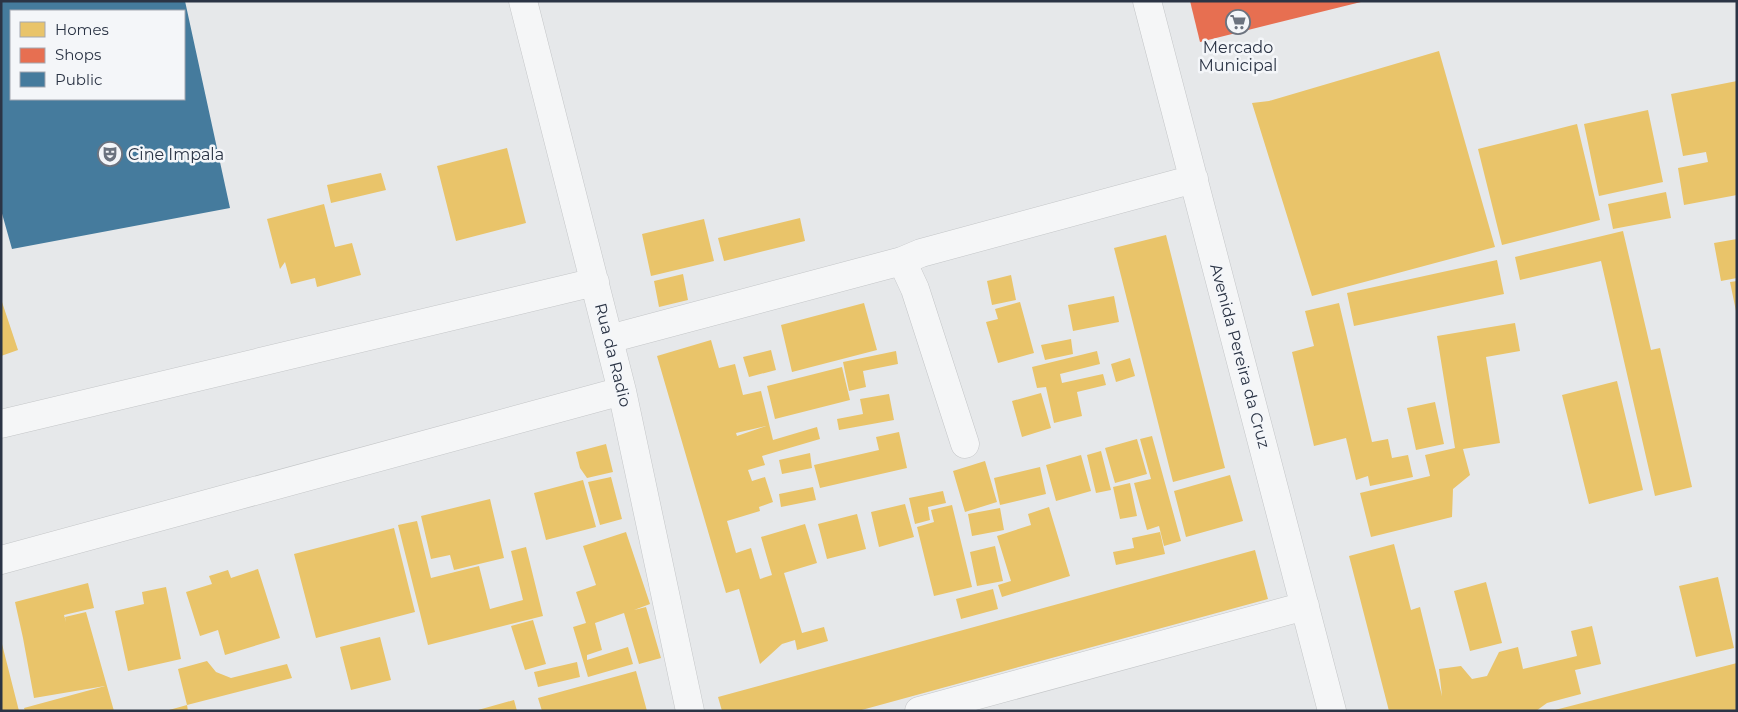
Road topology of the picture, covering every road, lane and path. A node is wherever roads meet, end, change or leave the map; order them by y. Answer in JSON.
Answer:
{"nodes":[{"id":1,"x":523,"y":1,"type":"edge"},
{"id":2,"x":1147,"y":1,"type":"edge"},
{"id":3,"x":1194,"y":179,"type":"junction"},
{"id":4,"x":902,"y":261,"type":"junction"},
{"id":5,"x":595,"y":282,"type":"junction"},
{"id":6,"x":609,"y":340,"type":"junction"},
{"id":7,"x":622,"y":391,"type":"junction"},
{"id":8,"x":1,"y":424,"type":"edge"},
{"id":9,"x":965,"y":444,"type":"dead end"},
{"id":10,"x":1,"y":560,"type":"edge"},
{"id":11,"x":1305,"y":606,"type":"junction"},
{"id":12,"x":690,"y":711,"type":"edge"},
{"id":13,"x":919,"y":711,"type":"edge"},
{"id":14,"x":1332,"y":711,"type":"edge"}],
"edges":[{"from":1,"to":5,"type":"street","name":"Rua da Radio"},
{"from":2,"to":3,"type":"street","name":"Avenida Pereira da Cruz"},
{"from":3,"to":4,"type":"street"},
{"from":3,"to":11,"type":"street","name":"Avenida Pereira da Cruz"},
{"from":4,"to":6,"type":"street"},
{"from":4,"to":9,"type":"street"},
{"from":5,"to":6,"type":"street","name":"Rua da Radio"},
{"from":5,"to":8,"type":"street"},
{"from":6,"to":7,"type":"street","name":"Rua da Radio"},
{"from":7,"to":10,"type":"street"},
{"from":7,"to":12,"type":"street","name":"Rua da Radio"},
{"from":11,"to":13,"type":"street"},
{"from":11,"to":14,"type":"street","name":"Avenida Pereira da Cruz"}]}
